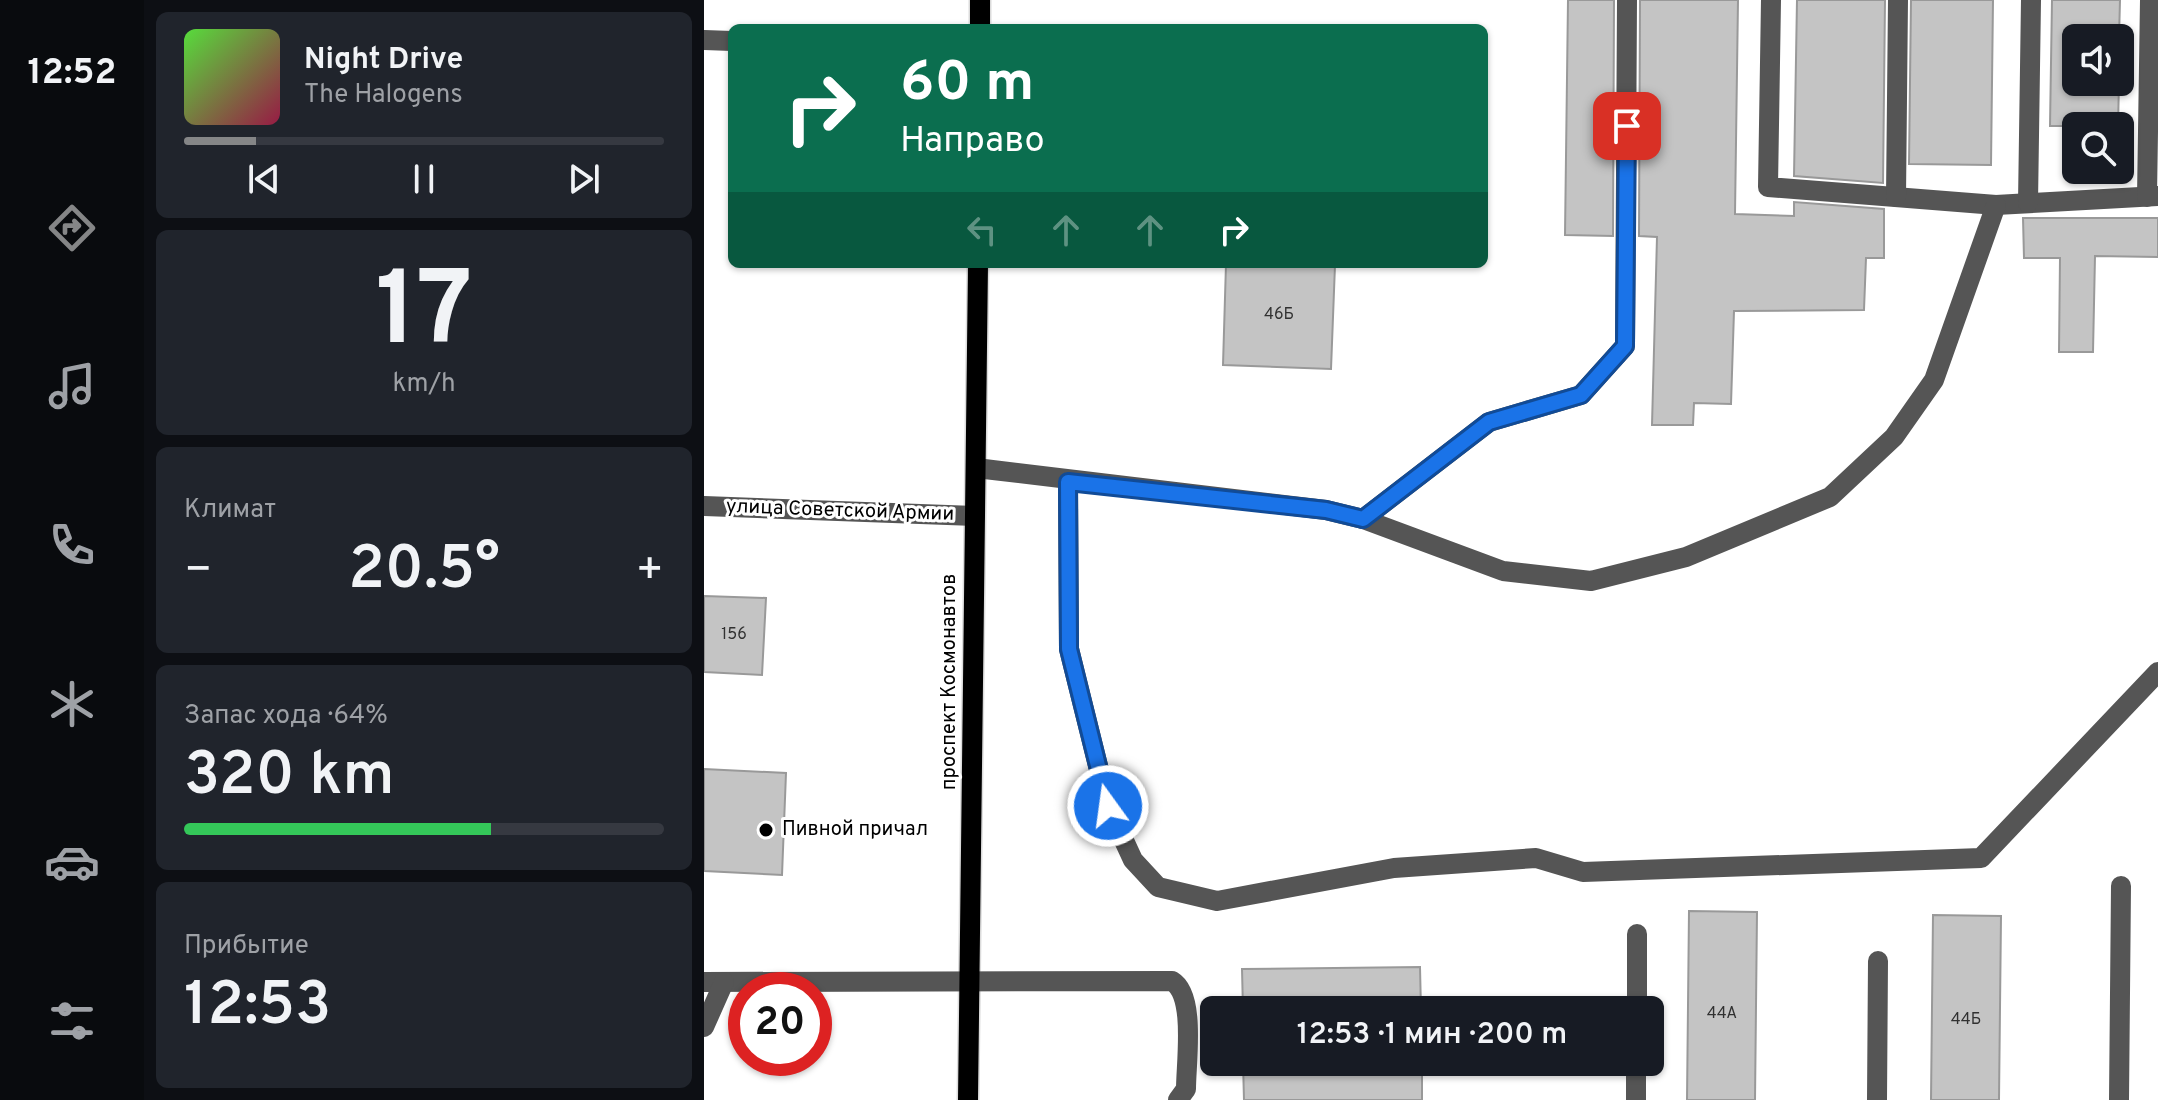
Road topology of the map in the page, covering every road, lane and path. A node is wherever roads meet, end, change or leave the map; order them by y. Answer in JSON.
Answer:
{"nodes":[{"id":1,"x":980,"y":0,"type":"edge"},
{"id":2,"x":1627,"y":0,"type":"edge"},
{"id":3,"x":1771,"y":0,"type":"edge"},
{"id":4,"x":1898,"y":0,"type":"edge"},
{"id":5,"x":2031,"y":0,"type":"edge"},
{"id":6,"x":2150,"y":0,"type":"edge"},
{"id":7,"x":980,"y":24,"type":"edge"},
{"id":8,"x":704,"y":40,"type":"edge"},
{"id":9,"x":728,"y":41,"type":"edge"},
{"id":10,"x":2153,"y":196,"type":"edge"},
{"id":11,"x":1896,"y":197,"type":"junction"},
{"id":12,"x":2028,"y":203,"type":"junction"},
{"id":13,"x":1996,"y":205,"type":"junction"},
{"id":14,"x":978,"y":268,"type":"edge"},
{"id":15,"x":976,"y":468,"type":"junction"},
{"id":16,"x":1068,"y":482,"type":"junction"},
{"id":17,"x":704,"y":506,"type":"edge"},
{"id":18,"x":975,"y":516,"type":"junction"},
{"id":19,"x":1363,"y":519,"type":"junction"},
{"id":20,"x":2158,"y":672,"type":"edge"},
{"id":21,"x":2121,"y":886,"type":"dead end"},
{"id":22,"x":1637,"y":934,"type":"dead end"},
{"id":23,"x":1878,"y":961,"type":"dead end"},
{"id":24,"x":714,"y":982,"type":"edge"},
{"id":25,"x":971,"y":982,"type":"junction"},
{"id":26,"x":1637,"y":996,"type":"edge"},
{"id":27,"x":704,"y":1027,"type":"edge"},
{"id":28,"x":1636,"y":1076,"type":"edge"},
{"id":29,"x":968,"y":1100,"type":"edge"},
{"id":30,"x":1178,"y":1100,"type":"edge"},
{"id":31,"x":1636,"y":1100,"type":"edge"},
{"id":32,"x":1877,"y":1100,"type":"edge"},
{"id":33,"x":2119,"y":1100,"type":"edge"}],
"edges":[{"from":1,"to":7,"type":"main road"},
{"from":2,"to":19,"type":"street"},
{"from":3,"to":11,"type":"street"},
{"from":4,"to":11,"type":"street"},
{"from":5,"to":12,"type":"street"},
{"from":6,"to":10,"type":"street"},
{"from":8,"to":9,"type":"street"},
{"from":10,"to":12,"type":"street"},
{"from":11,"to":13,"type":"street"},
{"from":12,"to":13,"type":"street"},
{"from":13,"to":19,"type":"street"},
{"from":14,"to":15,"type":"main road","name":"проспект Космонавтов"},
{"from":15,"to":16,"type":"street"},
{"from":15,"to":18,"type":"main road","name":"проспект Космонавтов"},
{"from":16,"to":19,"type":"street"},
{"from":16,"to":20,"type":"street"},
{"from":17,"to":18,"type":"street","name":"улица Советской Армии"},
{"from":18,"to":25,"type":"main road","name":"проспект Космонавтов"},
{"from":21,"to":33,"type":"street"},
{"from":22,"to":26,"type":"street"},
{"from":23,"to":32,"type":"street"},
{"from":24,"to":25,"type":"street"},
{"from":24,"to":27,"type":"street"},
{"from":25,"to":29,"type":"main road","name":"проспект Космонавтов"},
{"from":25,"to":30,"type":"street"},
{"from":28,"to":31,"type":"street"}]}
